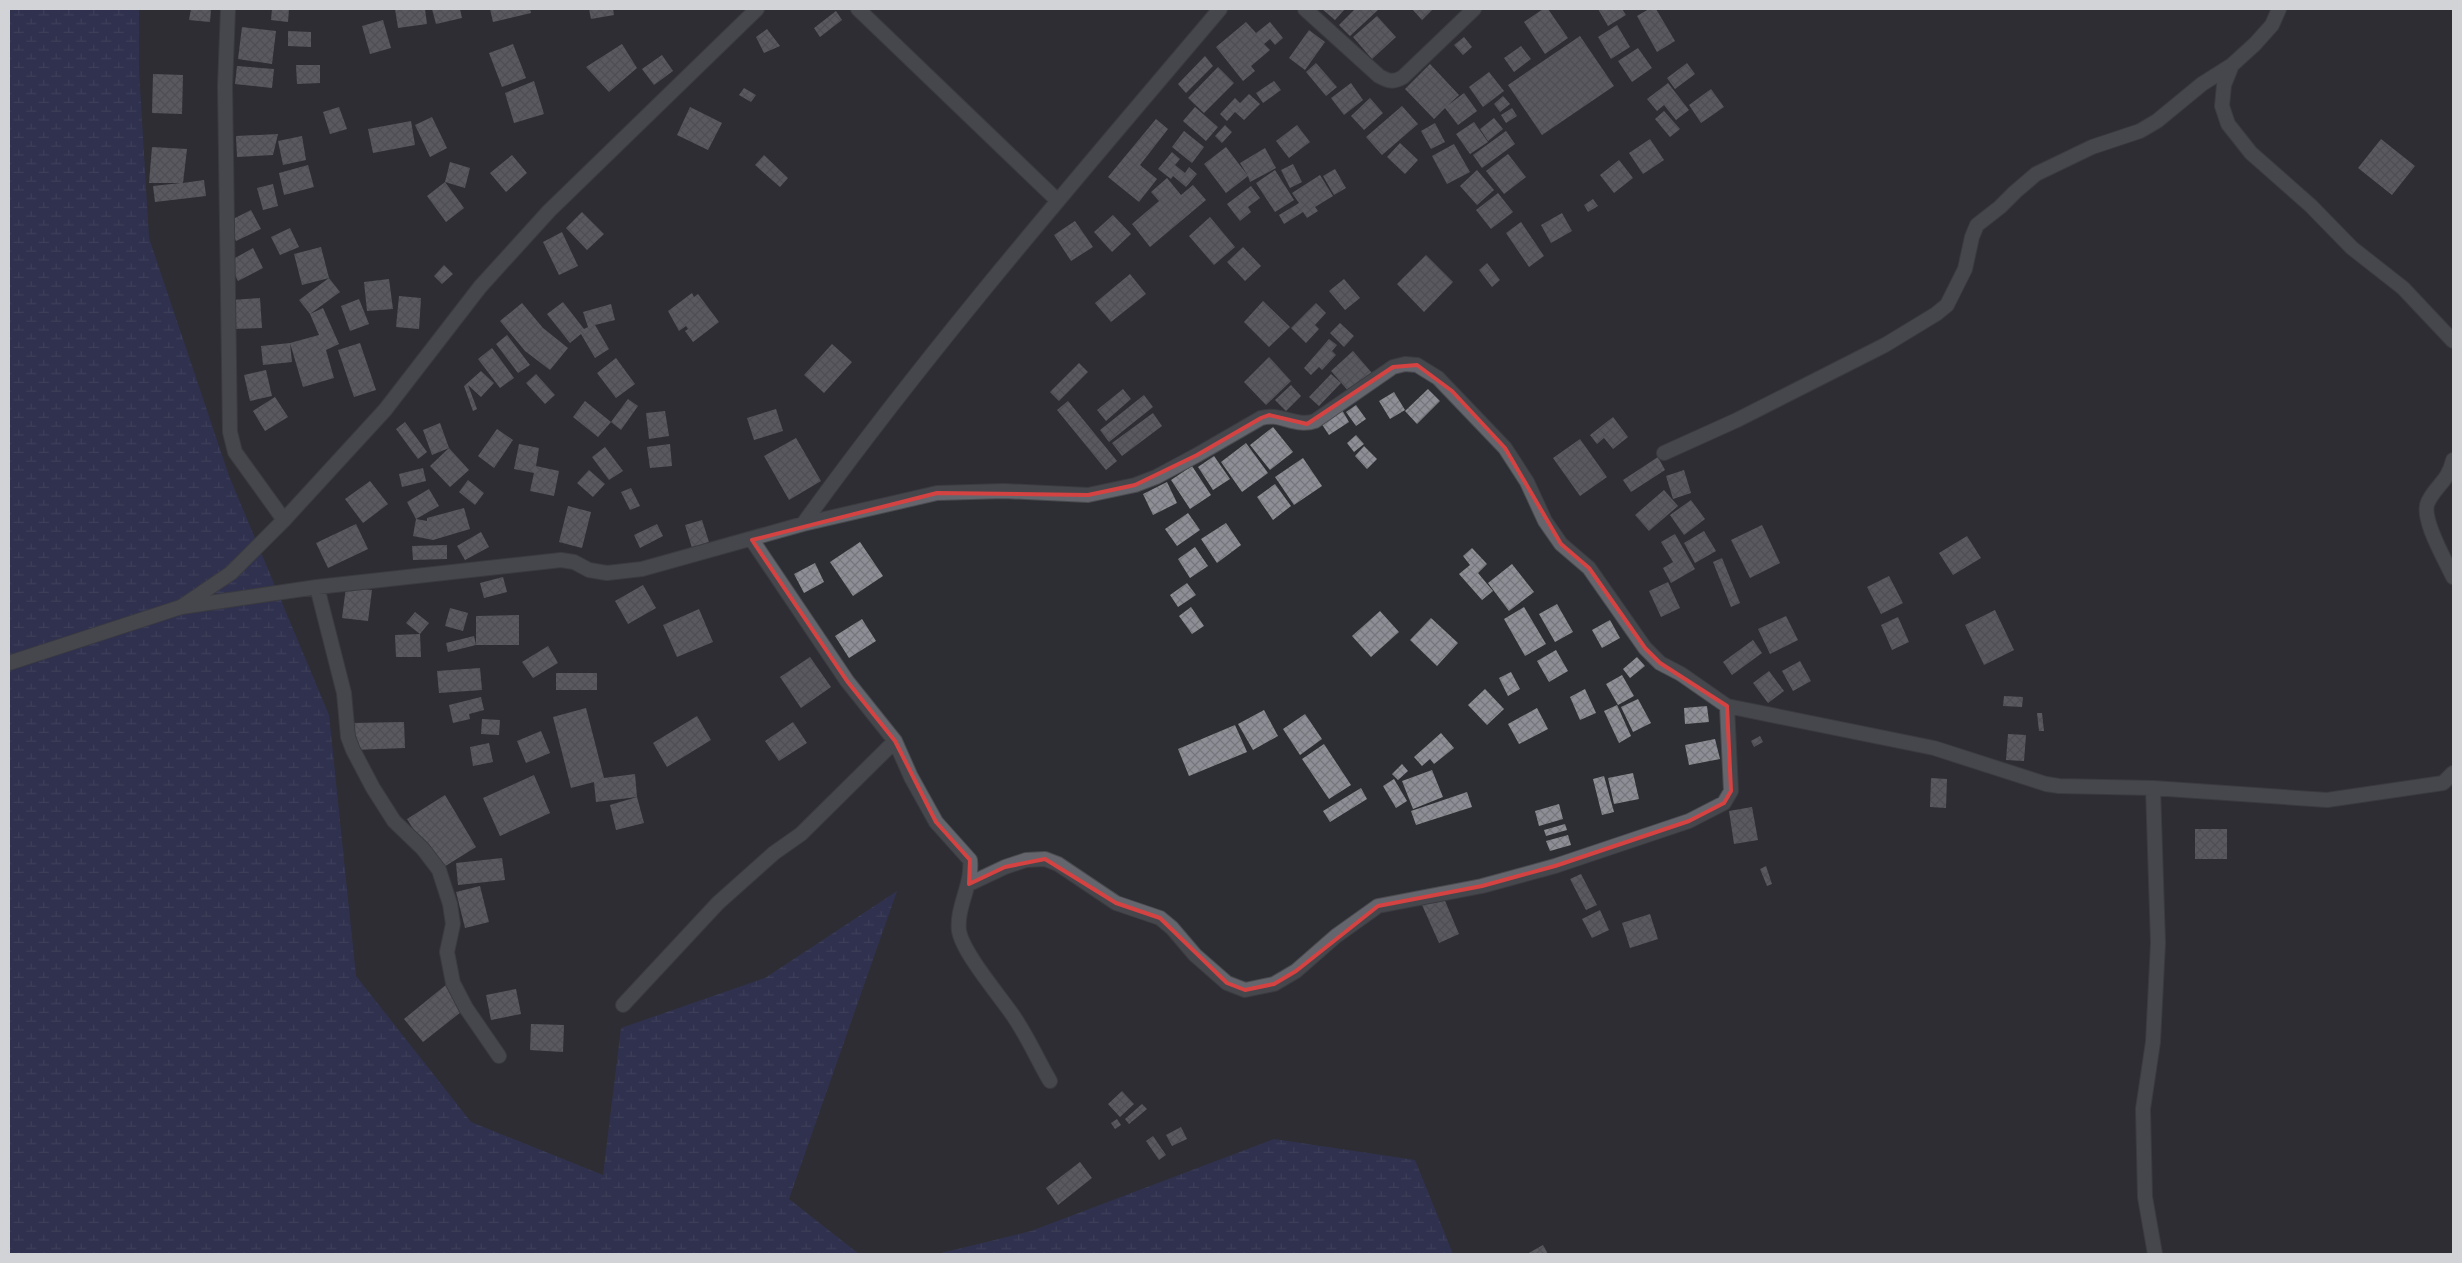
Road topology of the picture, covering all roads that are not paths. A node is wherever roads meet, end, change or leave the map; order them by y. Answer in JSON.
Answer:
{"nodes":[{"id":1,"x":228,"y":9,"type":"edge"},
{"id":2,"x":757,"y":9,"type":"edge"},
{"id":3,"x":858,"y":9,"type":"edge"},
{"id":4,"x":1220,"y":9,"type":"edge"},
{"id":5,"x":1305,"y":9,"type":"edge"},
{"id":6,"x":1474,"y":9,"type":"edge"},
{"id":7,"x":2279,"y":9,"type":"edge"},
{"id":8,"x":2232,"y":65,"type":"junction"},
{"id":9,"x":1058,"y":201,"type":"junction"},
{"id":10,"x":2453,"y":341,"type":"edge"},
{"id":11,"x":1664,"y":453,"type":"dead end"},
{"id":12,"x":2453,"y":460,"type":"edge"},
{"id":13,"x":284,"y":520,"type":"junction"},
{"id":14,"x":803,"y":524,"type":"junction"},
{"id":15,"x":752,"y":540,"type":"junction"},
{"id":16,"x":2453,"y":577,"type":"edge"},
{"id":17,"x":317,"y":587,"type":"junction"},
{"id":18,"x":181,"y":607,"type":"junction"},
{"id":19,"x":9,"y":663,"type":"edge"},
{"id":20,"x":1727,"y":706,"type":"junction"},
{"id":21,"x":895,"y":742,"type":"junction"},
{"id":22,"x":2450,"y":779,"type":"edge"},
{"id":23,"x":2152,"y":788,"type":"junction"},
{"id":24,"x":969,"y":884,"type":"junction"},
{"id":25,"x":623,"y":1005,"type":"dead end"},
{"id":26,"x":498,"y":1056,"type":"dead end"},
{"id":27,"x":1050,"y":1081,"type":"dead end"},
{"id":28,"x":2154,"y":1254,"type":"edge"}],
"edges":[{"from":1,"to":13,"type":"street"},
{"from":2,"to":13,"type":"street"},
{"from":3,"to":9,"type":"street"},
{"from":4,"to":9,"type":"street"},
{"from":5,"to":6,"type":"street"},
{"from":7,"to":8,"type":"street"},
{"from":8,"to":10,"type":"street"},
{"from":8,"to":11,"type":"street"},
{"from":9,"to":14,"type":"street"},
{"from":12,"to":16,"type":"street"},
{"from":13,"to":18,"type":"street"},
{"from":14,"to":15,"type":"street"},
{"from":14,"to":20,"type":"street"},
{"from":15,"to":17,"type":"street"},
{"from":15,"to":21,"type":"street"},
{"from":17,"to":18,"type":"street"},
{"from":17,"to":26,"type":"street"},
{"from":18,"to":19,"type":"street"},
{"from":20,"to":23,"type":"street"},
{"from":20,"to":24,"type":"street"},
{"from":21,"to":24,"type":"street"},
{"from":21,"to":25,"type":"street"},
{"from":22,"to":23,"type":"street"},
{"from":23,"to":28,"type":"street"},
{"from":24,"to":27,"type":"street"}]}
